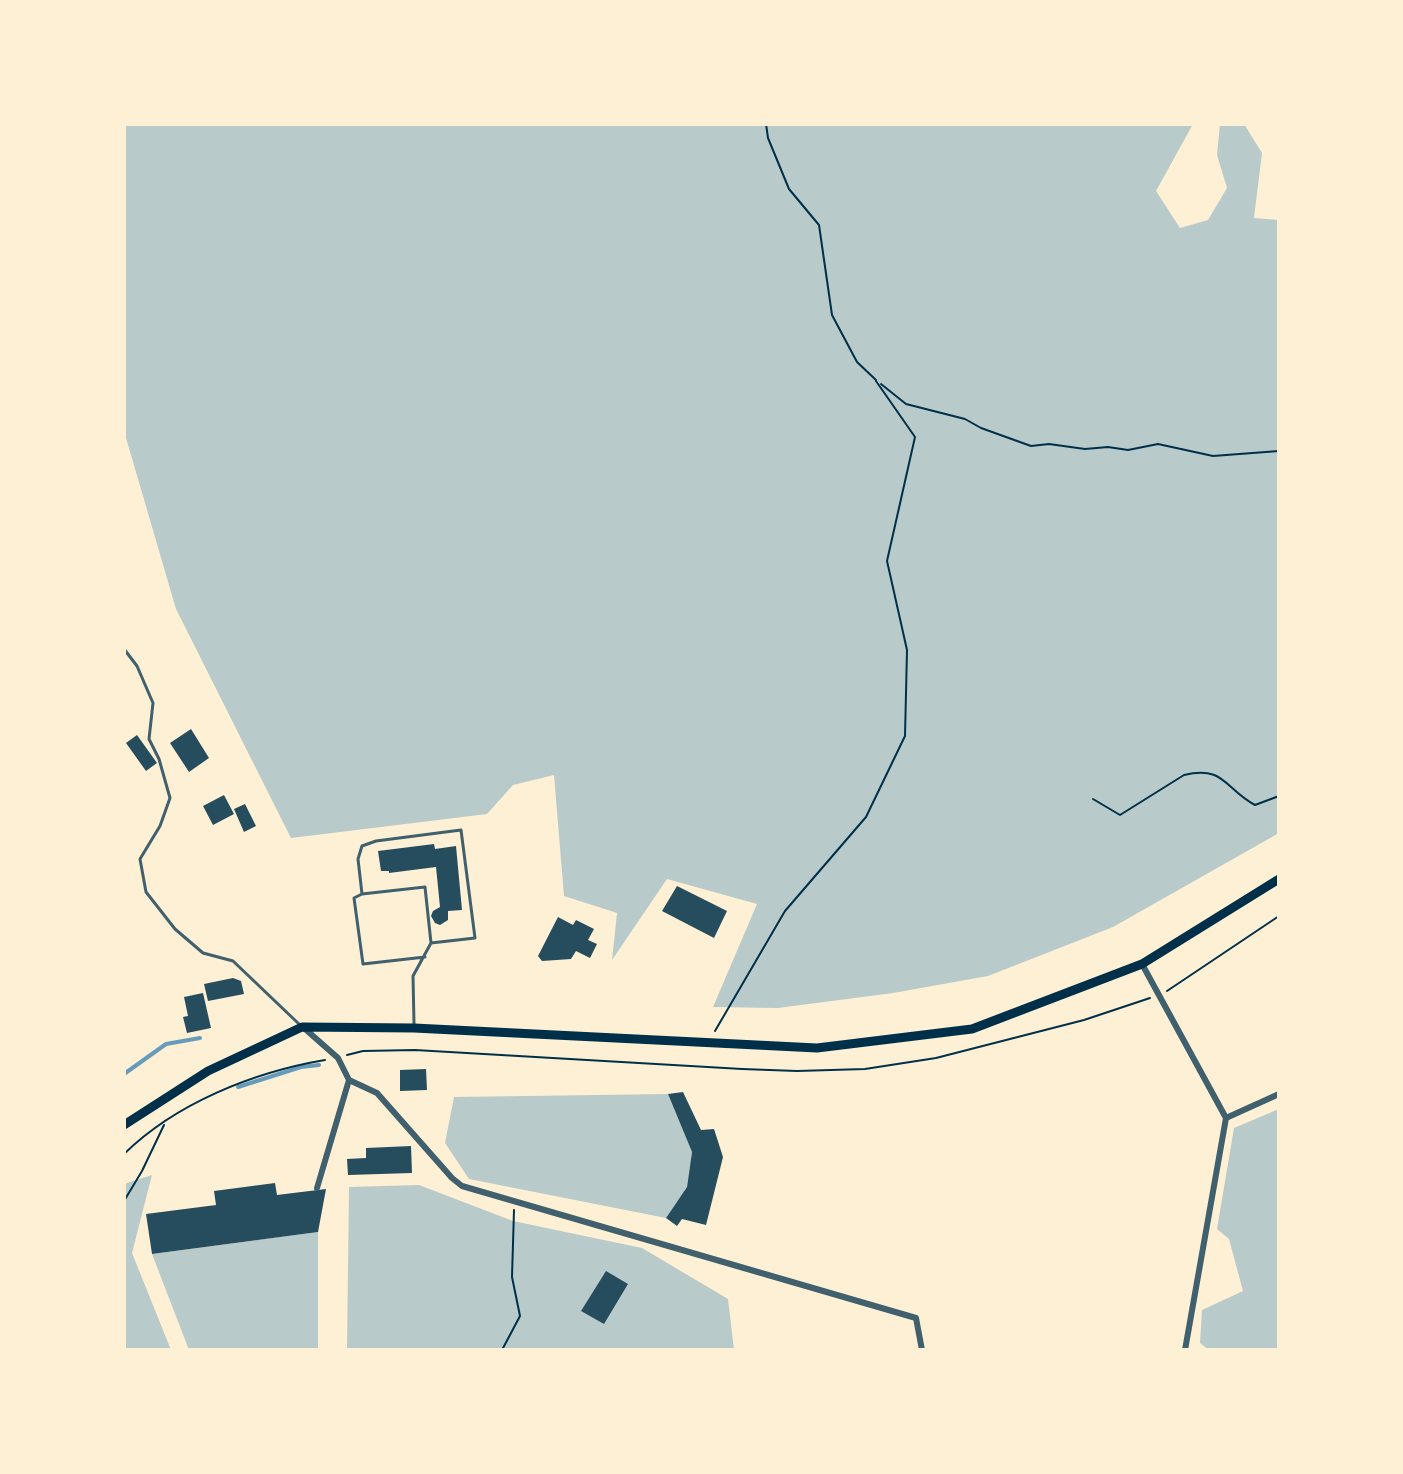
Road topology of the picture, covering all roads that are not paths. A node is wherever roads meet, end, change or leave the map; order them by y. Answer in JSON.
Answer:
{"nodes":[{"id":1,"x":124,"y":649,"type":"edge"},
{"id":2,"x":1279,"y":879,"type":"edge"},
{"id":3,"x":362,"y":894,"type":"junction"},
{"id":4,"x":431,"y":943,"type":"junction"},
{"id":5,"x":425,"y":957,"type":"junction"},
{"id":6,"x":1142,"y":964,"type":"junction"},
{"id":7,"x":302,"y":1027,"type":"junction"},
{"id":8,"x":414,"y":1028,"type":"junction"},
{"id":9,"x":349,"y":1080,"type":"junction"},
{"id":10,"x":1279,"y":1094,"type":"edge"},
{"id":11,"x":1226,"y":1118,"type":"junction"},
{"id":12,"x":124,"y":1125,"type":"edge"},
{"id":13,"x":317,"y":1188,"type":"dead end"},
{"id":14,"x":922,"y":1350,"type":"edge"},
{"id":15,"x":1185,"y":1350,"type":"edge"}],
"edges":[{"from":1,"to":7,"type":"lane"},
{"from":2,"to":6,"type":"main road"},
{"from":3,"to":4,"type":"lane"},
{"from":3,"to":4,"type":"lane"},
{"from":3,"to":5,"type":"lane"},
{"from":4,"to":5,"type":"lane"},
{"from":5,"to":8,"type":"lane"},
{"from":6,"to":8,"type":"main road"},
{"from":6,"to":11,"type":"street"},
{"from":7,"to":8,"type":"main road"},
{"from":7,"to":9,"type":"street"},
{"from":7,"to":12,"type":"main road"},
{"from":9,"to":13,"type":"street"},
{"from":9,"to":14,"type":"street"},
{"from":10,"to":11,"type":"street"},
{"from":11,"to":15,"type":"street"}]}
